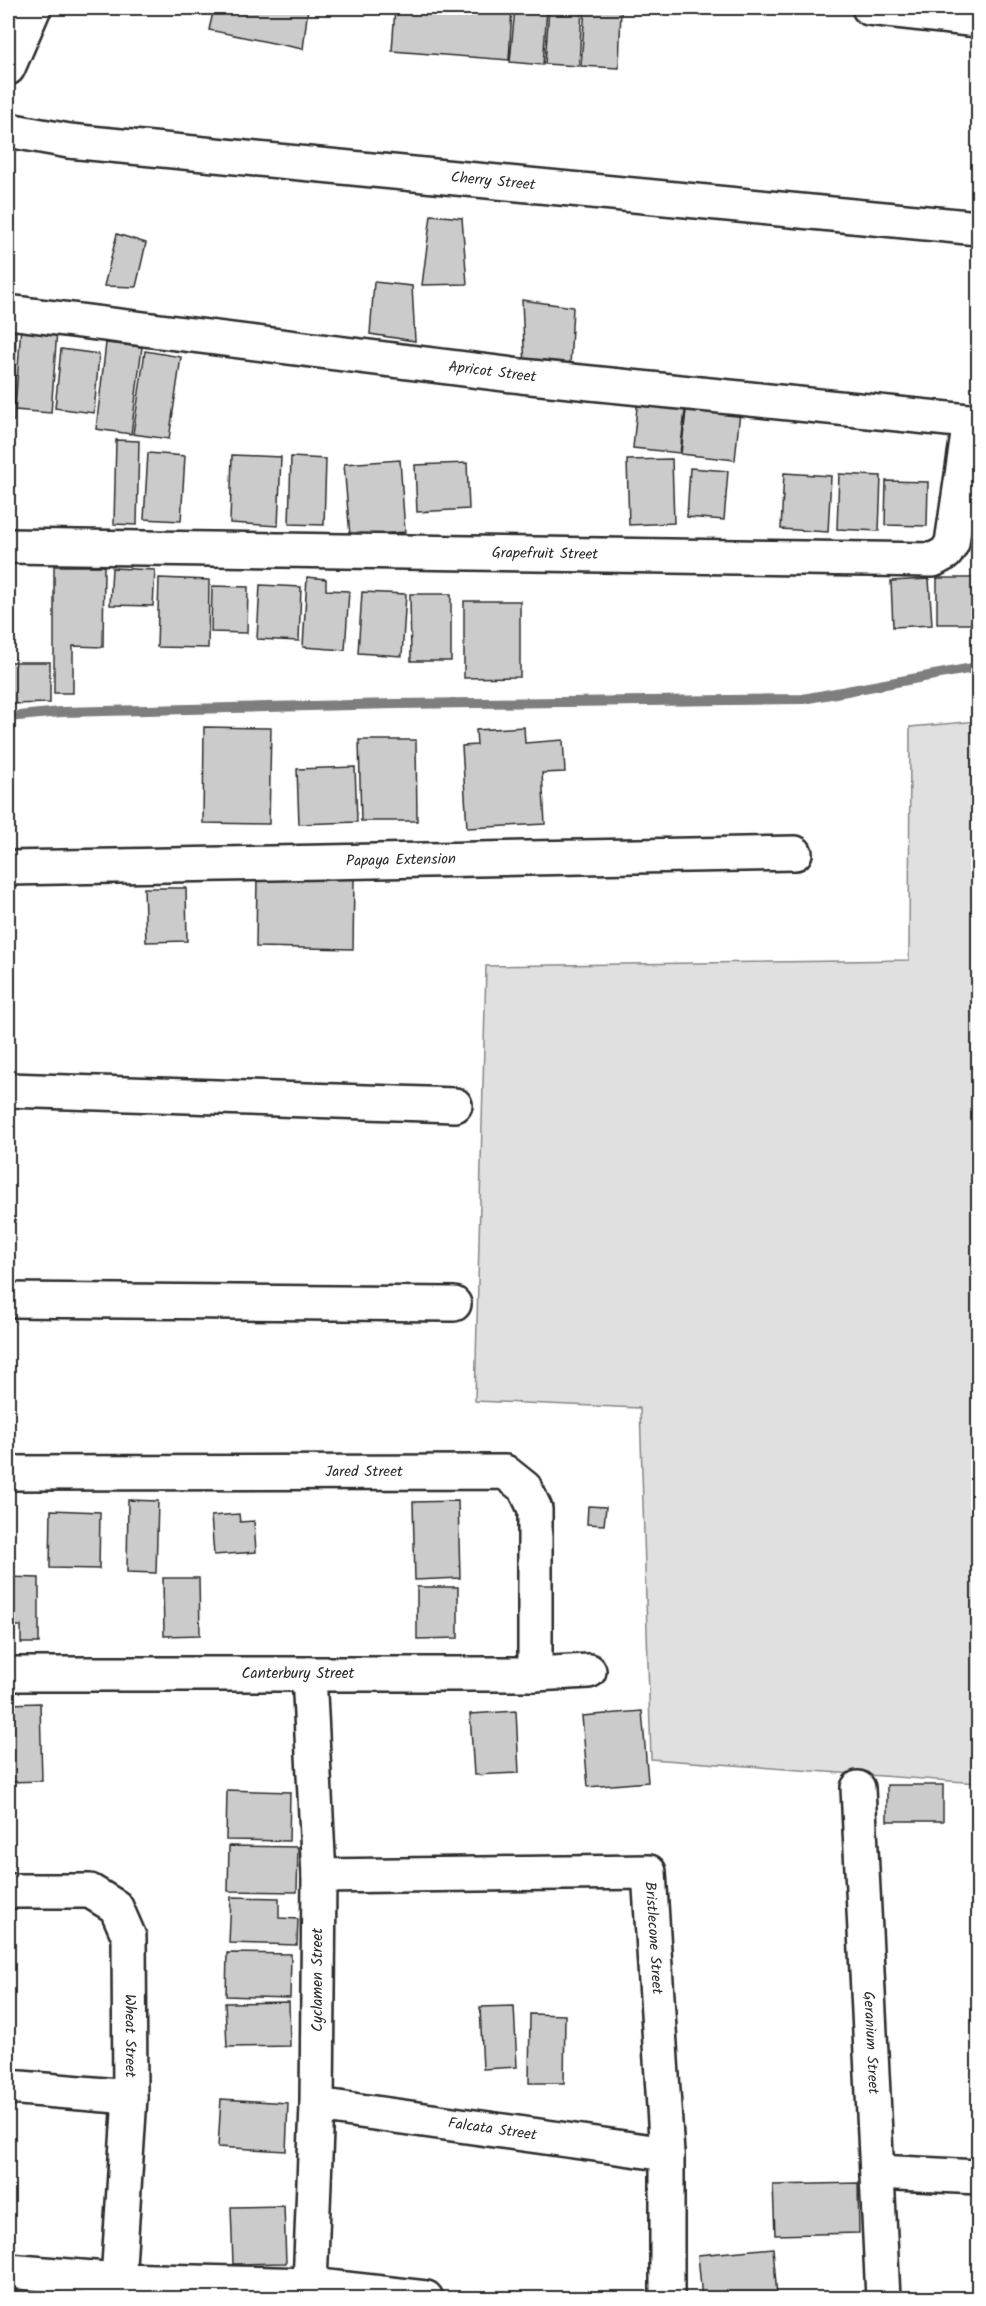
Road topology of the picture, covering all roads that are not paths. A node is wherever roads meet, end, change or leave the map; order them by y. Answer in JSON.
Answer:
{"nodes":[{"id":1,"x":34,"y":8,"type":"edge"},
{"id":2,"x":869,"y":8,"type":"edge"},
{"id":3,"x":967,"y":15,"type":"edge"},
{"id":4,"x":8,"y":68,"type":"edge"},
{"id":5,"x":8,"y":130,"type":"edge"},
{"id":6,"x":978,"y":228,"type":"edge"},
{"id":7,"x":8,"y":312,"type":"edge"},
{"id":8,"x":974,"y":421,"type":"edge"},
{"id":9,"x":8,"y":546,"type":"edge"},
{"id":10,"x":795,"y":853,"type":"dead end"},
{"id":11,"x":8,"y":868,"type":"edge"},
{"id":12,"x":8,"y":1090,"type":"edge"},
{"id":13,"x":454,"y":1105,"type":"dead end"},
{"id":14,"x":8,"y":1300,"type":"edge"},
{"id":15,"x":453,"y":1304,"type":"dead end"},
{"id":16,"x":8,"y":1473,"type":"edge"},
{"id":17,"x":589,"y":1671,"type":"dead end"},
{"id":18,"x":8,"y":1674,"type":"edge"},
{"id":19,"x":309,"y":1674,"type":"junction"},
{"id":20,"x":535,"y":1674,"type":"junction"},
{"id":21,"x":858,"y":1788,"type":"dead end"},
{"id":22,"x":319,"y":1876,"type":"junction"},
{"id":23,"x":8,"y":1890,"type":"edge"},
{"id":24,"x":8,"y":2086,"type":"edge"},
{"id":25,"x":130,"y":2097,"type":"junction"},
{"id":26,"x":317,"y":2105,"type":"junction"},
{"id":27,"x":667,"y":2154,"type":"junction"},
{"id":28,"x":877,"y":2172,"type":"junction"},
{"id":29,"x":978,"y":2177,"type":"edge"},
{"id":30,"x":8,"y":2271,"type":"edge"},
{"id":31,"x":118,"y":2280,"type":"junction"},
{"id":32,"x":310,"y":2285,"type":"junction"},
{"id":33,"x":414,"y":2298,"type":"edge"},
{"id":34,"x":667,"y":2298,"type":"edge"},
{"id":35,"x":883,"y":2298,"type":"edge"}],
"edges":[{"from":1,"to":4,"type":"street"},
{"from":2,"to":3,"type":"street"},
{"from":5,"to":6,"type":"street","name":"Cherry Street"},
{"from":7,"to":8,"type":"street","name":"Apricot Street"},
{"from":8,"to":9,"type":"street","name":"Grapefruit Street"},
{"from":10,"to":11,"type":"street","name":"Papaya Extension"},
{"from":12,"to":13,"type":"street"},
{"from":14,"to":15,"type":"street"},
{"from":16,"to":20,"type":"street","name":"Jared Street"},
{"from":17,"to":20,"type":"street","name":"Canterbury Street"},
{"from":18,"to":19,"type":"street","name":"Canterbury Street"},
{"from":19,"to":20,"type":"street","name":"Canterbury Street"},
{"from":19,"to":22,"type":"street","name":"Cyclamen Street"},
{"from":21,"to":28,"type":"street","name":"Geranium Street"},
{"from":22,"to":26,"type":"street","name":"Cyclamen Street"},
{"from":22,"to":27,"type":"street","name":"Bristlecone Street"},
{"from":23,"to":25,"type":"street","name":"Wheat Street"},
{"from":24,"to":25,"type":"street"},
{"from":25,"to":31,"type":"street","name":"Wheat Street"},
{"from":26,"to":27,"type":"street","name":"Falcata Street"},
{"from":26,"to":32,"type":"street","name":"Cyclamen Street"},
{"from":27,"to":34,"type":"street","name":"Bristlecone Street"},
{"from":28,"to":29,"type":"street"},
{"from":28,"to":35,"type":"street","name":"Geranium Street"},
{"from":30,"to":31,"type":"street"},
{"from":31,"to":32,"type":"street"},
{"from":32,"to":33,"type":"street"}]}
